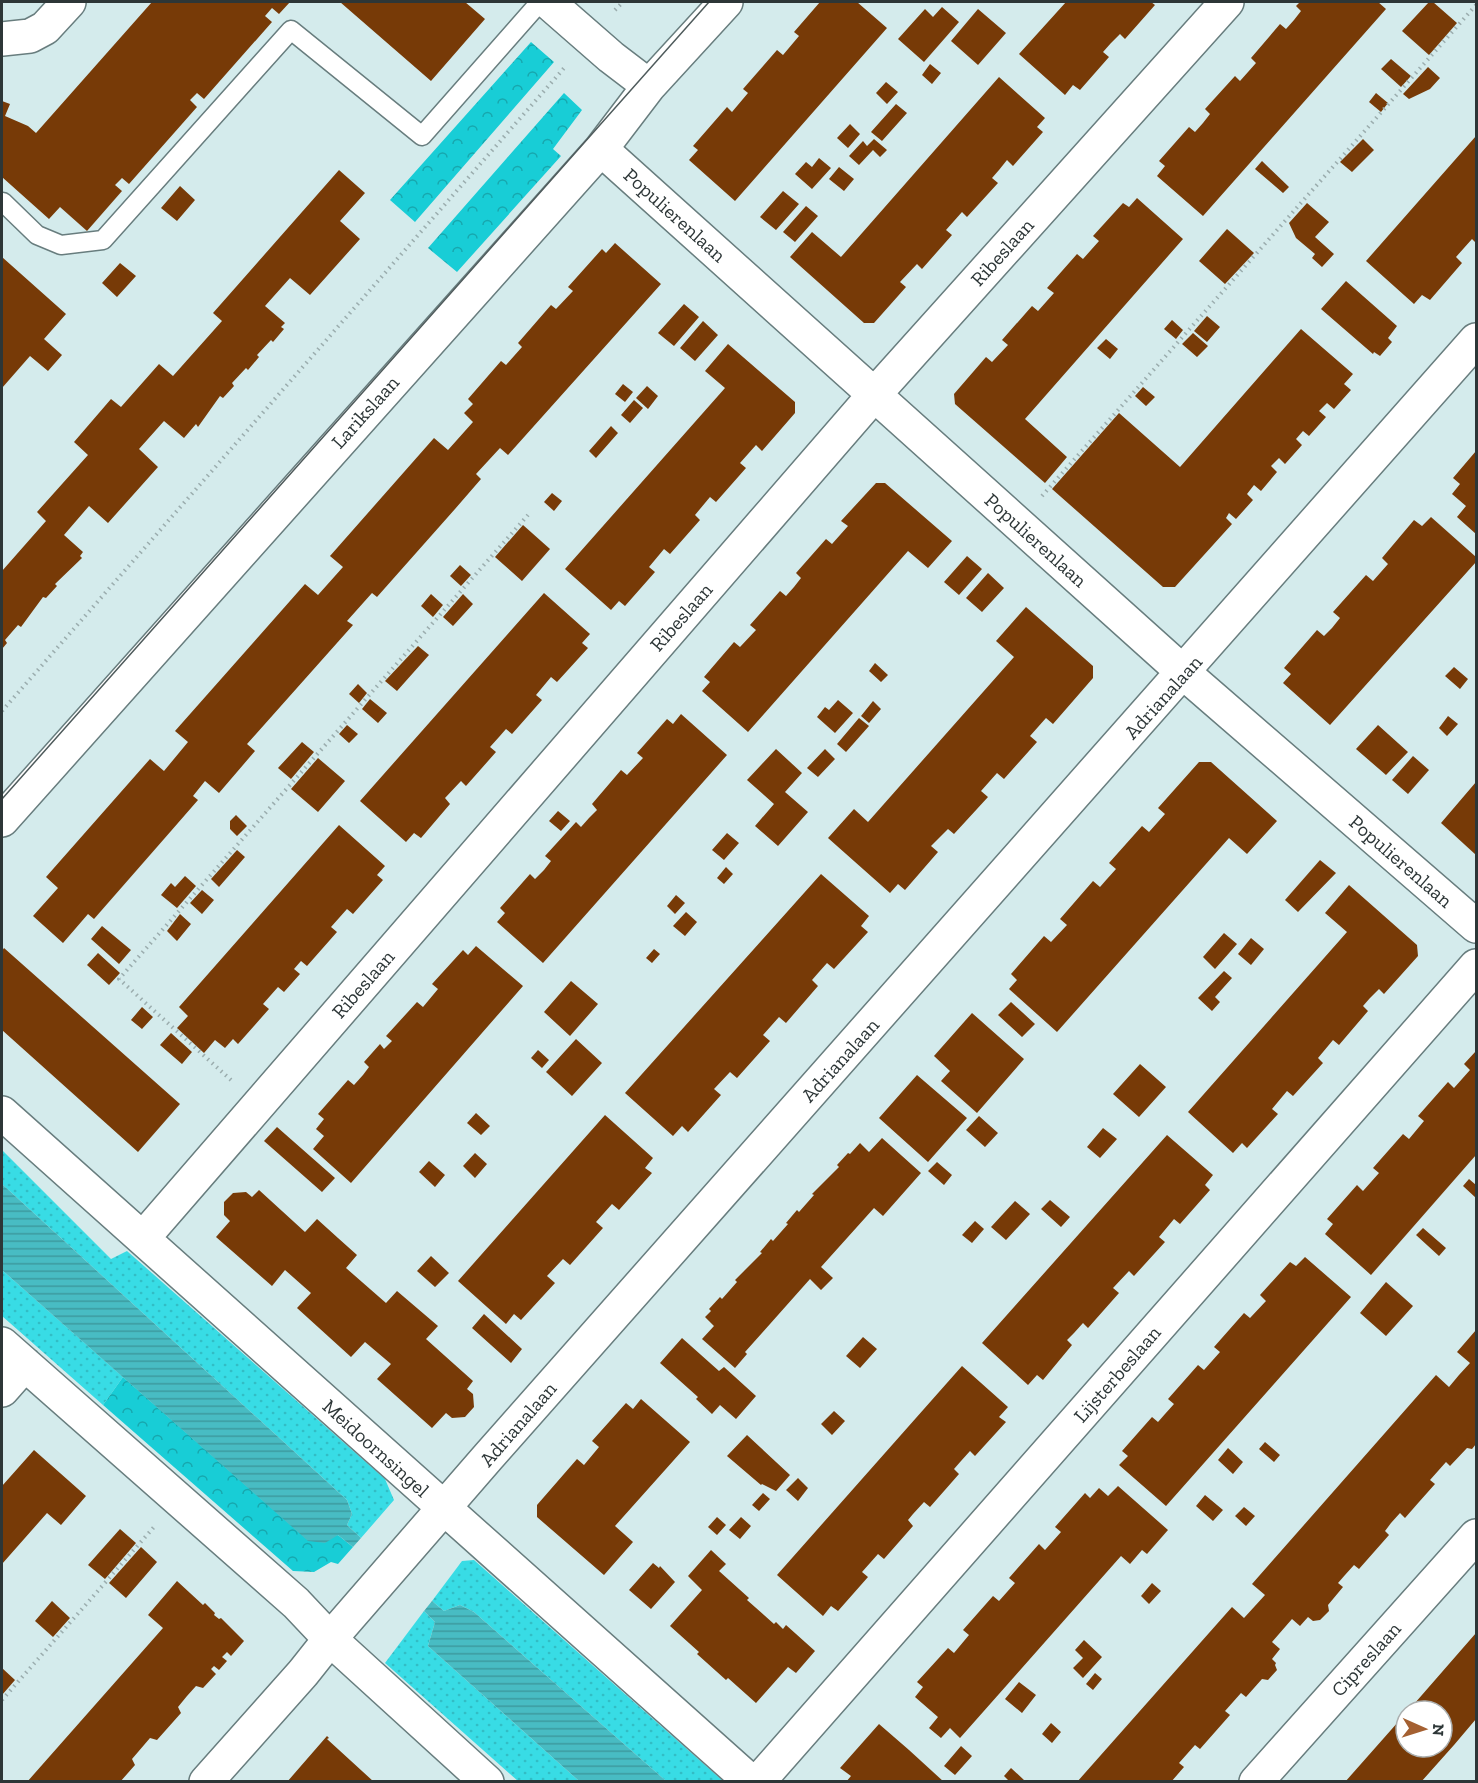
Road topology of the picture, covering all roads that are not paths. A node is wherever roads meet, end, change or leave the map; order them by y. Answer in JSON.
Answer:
{"nodes":[{"id":1,"x":69,"y":2,"type":"edge"},
{"id":2,"x":540,"y":2,"type":"edge"},
{"id":3,"x":548,"y":2,"type":"edge"},
{"id":4,"x":726,"y":2,"type":"edge"},
{"id":5,"x":1227,"y":2,"type":"edge"},
{"id":6,"x":2,"y":39,"type":"edge"},
{"id":7,"x":650,"y":86,"type":"junction"},
{"id":8,"x":601,"y":149,"type":"junction"},
{"id":9,"x":3,"y":202,"type":"dead end"},
{"id":10,"x":1476,"y":340,"type":"edge"},
{"id":11,"x":874,"y":395,"type":"junction"},
{"id":12,"x":1184,"y":673,"type":"junction"},
{"id":13,"x":2,"y":820,"type":"edge"},
{"id":14,"x":1476,"y":926,"type":"edge"},
{"id":15,"x":1476,"y":966,"type":"edge"},
{"id":16,"x":2,"y":1113,"type":"edge"},
{"id":17,"x":143,"y":1238,"type":"junction"},
{"id":18,"x":13,"y":1354,"type":"edge"},
{"id":19,"x":2,"y":1390,"type":"edge"},
{"id":20,"x":444,"y":1510,"type":"junction"},
{"id":21,"x":1476,"y":1536,"type":"edge"},
{"id":22,"x":330,"y":1639,"type":"junction"},
{"id":23,"x":206,"y":1782,"type":"edge"},
{"id":24,"x":487,"y":1782,"type":"edge"},
{"id":25,"x":751,"y":1782,"type":"edge"},
{"id":26,"x":758,"y":1782,"type":"edge"},
{"id":27,"x":1256,"y":1782,"type":"edge"}],
"edges":[{"from":1,"to":6,"type":"street"},
{"from":2,"to":9,"type":"lane"},
{"from":3,"to":7,"type":"street"},
{"from":4,"to":7,"type":"street","name":"Larikslaan"},
{"from":5,"to":11,"type":"street","name":"Ribeslaan"},
{"from":7,"to":8,"type":"street","name":"Larikslaan"},
{"from":8,"to":11,"type":"street","name":"Populierenlaan"},
{"from":8,"to":13,"type":"street","name":"Larikslaan"},
{"from":10,"to":12,"type":"street","name":"Adrianalaan"},
{"from":11,"to":12,"type":"street","name":"Populierenlaan"},
{"from":11,"to":17,"type":"street","name":"Ribeslaan"},
{"from":12,"to":14,"type":"street","name":"Populierenlaan"},
{"from":12,"to":20,"type":"street","name":"Adrianalaan"},
{"from":15,"to":26,"type":"street","name":"Lijsterbeslaan"},
{"from":16,"to":17,"type":"street","name":"Meidoornsingel"},
{"from":17,"to":20,"type":"street","name":"Meidoornsingel"},
{"from":18,"to":19,"type":"street"},
{"from":18,"to":22,"type":"street"},
{"from":20,"to":22,"type":"street","name":"Adrianalaan"},
{"from":20,"to":25,"type":"street","name":"Meidoornsingel"},
{"from":21,"to":27,"type":"street","name":"Cipreslaan"},
{"from":22,"to":23,"type":"street","name":"Adrianalaan"},
{"from":22,"to":24,"type":"street"}]}
